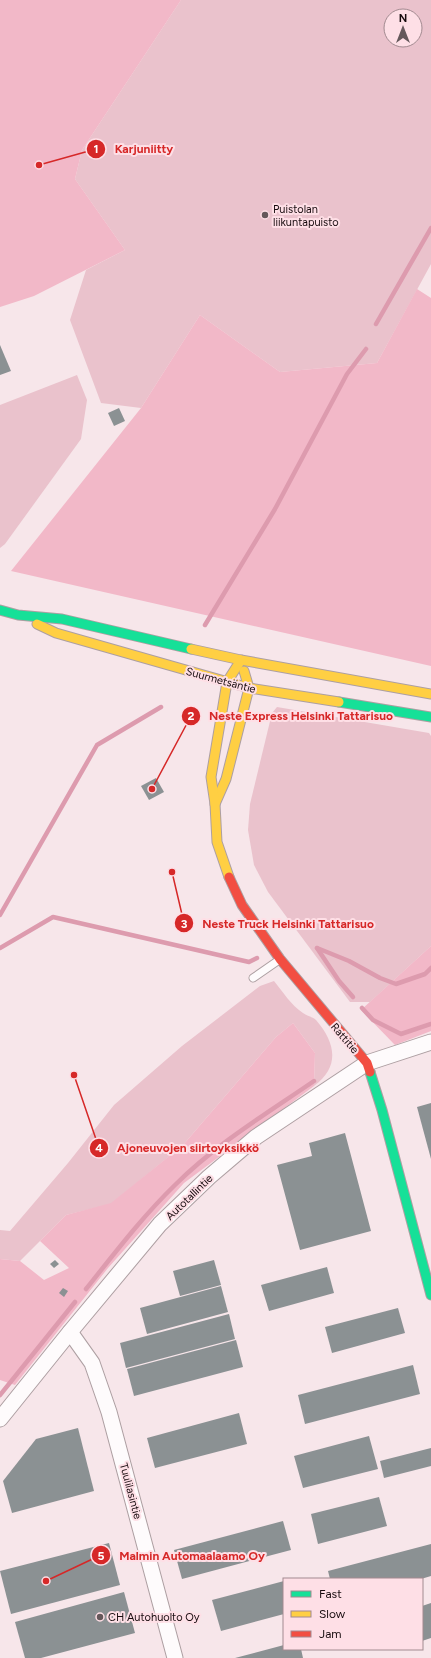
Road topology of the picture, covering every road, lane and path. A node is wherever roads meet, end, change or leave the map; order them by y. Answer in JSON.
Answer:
{"nodes":[{"id":1,"x":0,"y":610,"type":"edge"},
{"id":2,"x":18,"y":615,"type":"junction"},
{"id":3,"x":241,"y":660,"type":"junction"},
{"id":4,"x":227,"y":682,"type":"junction"},
{"id":5,"x":249,"y":688,"type":"junction"},
{"id":6,"x":431,"y":694,"type":"edge"},
{"id":7,"x":431,"y":717,"type":"edge"},
{"id":8,"x":215,"y":804,"type":"junction"},
{"id":9,"x":280,"y":959,"type":"junction"},
{"id":10,"x":253,"y":978,"type":"dead end"},
{"id":11,"x":431,"y":1042,"type":"edge"},
{"id":12,"x":367,"y":1063,"type":"junction"},
{"id":13,"x":431,"y":1296,"type":"edge"},
{"id":14,"x":70,"y":1332,"type":"junction"},
{"id":15,"x":0,"y":1419,"type":"edge"},
{"id":16,"x":175,"y":1658,"type":"edge"}],
"edges":[{"from":1,"to":2,"type":"main road","name":"Suurmetsäntie"},
{"from":2,"to":3,"type":"main road","name":"Suurmetsäntie"},
{"from":2,"to":4,"type":"main road","name":"Suurmetsäntie"},
{"from":3,"to":4,"type":"main road","name":"Rattitie"},
{"from":3,"to":5,"type":"main road"},
{"from":3,"to":6,"type":"main road","name":"Suurmetsäntie"},
{"from":4,"to":5,"type":"main road","name":"Suurmetsäntie"},
{"from":4,"to":8,"type":"main road","name":"Rattitie"},
{"from":5,"to":7,"type":"main road","name":"Suurmetsäntie"},
{"from":5,"to":8,"type":"main road","name":"Rattitie"},
{"from":8,"to":9,"type":"main road","name":"Rattitie"},
{"from":9,"to":10,"type":"lane"},
{"from":9,"to":12,"type":"main road","name":"Rattitie"},
{"from":11,"to":12,"type":"street","name":"Autotallintie"},
{"from":12,"to":13,"type":"main road","name":"Rattitie"},
{"from":12,"to":14,"type":"street","name":"Autotallintie"},
{"from":14,"to":15,"type":"street","name":"Autotallintie"},
{"from":14,"to":16,"type":"street","name":"Tuulilasintie"}]}
